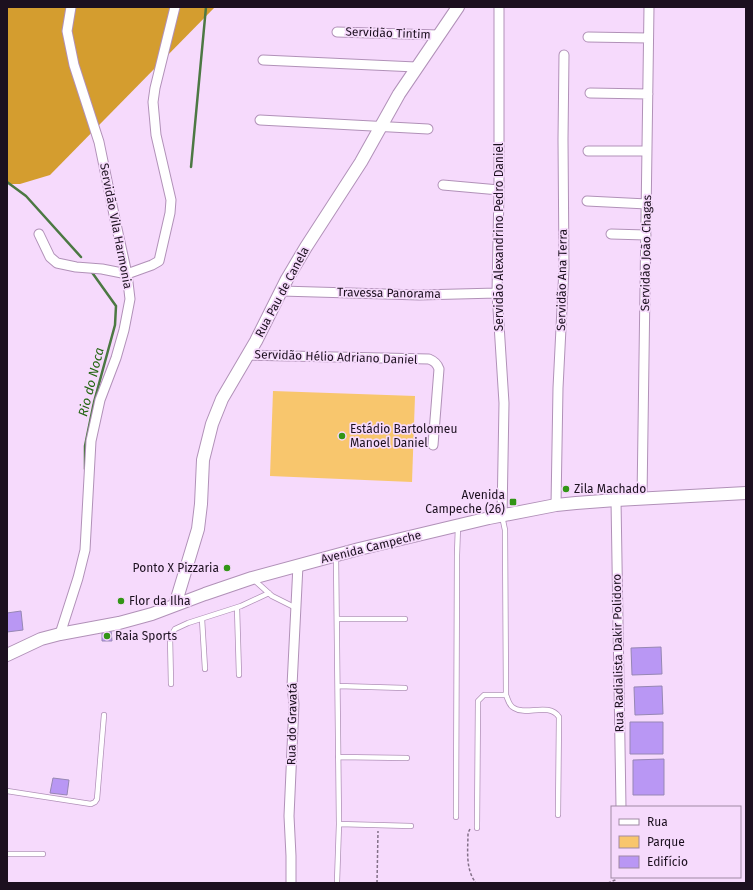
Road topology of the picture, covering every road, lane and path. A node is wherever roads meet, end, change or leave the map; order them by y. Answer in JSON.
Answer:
{"nodes":[{"id":1,"x":71,"y":7,"type":"edge"},
{"id":2,"x":175,"y":7,"type":"edge"},
{"id":3,"x":458,"y":7,"type":"edge"},
{"id":4,"x":499,"y":7,"type":"edge"},
{"id":5,"x":648,"y":7,"type":"edge"},
{"id":6,"x":338,"y":32,"type":"dead end"},
{"id":7,"x":438,"y":35,"type":"junction"},
{"id":8,"x":588,"y":37,"type":"dead end"},
{"id":9,"x":648,"y":38,"type":"junction"},
{"id":10,"x":564,"y":55,"type":"dead end"},
{"id":11,"x":263,"y":60,"type":"dead end"},
{"id":12,"x":416,"y":67,"type":"junction"},
{"id":13,"x":590,"y":94,"type":"dead end"},
{"id":14,"x":648,"y":94,"type":"junction"},
{"id":15,"x":260,"y":120,"type":"dead end"},
{"id":16,"x":381,"y":126,"type":"junction"},
{"id":17,"x":428,"y":129,"type":"dead end"},
{"id":18,"x":588,"y":151,"type":"dead end"},
{"id":19,"x":647,"y":151,"type":"junction"},
{"id":20,"x":443,"y":185,"type":"dead end"},
{"id":21,"x":499,"y":190,"type":"junction"},
{"id":22,"x":587,"y":201,"type":"dead end"},
{"id":23,"x":647,"y":204,"type":"junction"},
{"id":24,"x":39,"y":234,"type":"dead end"},
{"id":25,"x":611,"y":234,"type":"dead end"},
{"id":26,"x":646,"y":235,"type":"junction"},
{"id":27,"x":128,"y":274,"type":"junction"},
{"id":28,"x":281,"y":291,"type":"junction"},
{"id":29,"x":497,"y":293,"type":"junction"},
{"id":30,"x":248,"y":354,"type":"junction"},
{"id":31,"x":433,"y":445,"type":"dead end"},
{"id":32,"x":746,"y":493,"type":"edge"},
{"id":33,"x":642,"y":499,"type":"junction"},
{"id":34,"x":616,"y":500,"type":"junction"},
{"id":35,"x":556,"y":505,"type":"junction"},
{"id":36,"x":502,"y":516,"type":"junction"},
{"id":37,"x":458,"y":525,"type":"junction"},
{"id":38,"x":336,"y":555,"type":"junction"},
{"id":39,"x":298,"y":565,"type":"junction"},
{"id":40,"x":252,"y":578,"type":"junction"},
{"id":41,"x":269,"y":593,"type":"junction"},
{"id":42,"x":175,"y":605,"type":"junction"},
{"id":43,"x":237,"y":608,"type":"junction"},
{"id":44,"x":296,"y":608,"type":"junction"},
{"id":45,"x":202,"y":619,"type":"junction"},
{"id":46,"x":337,"y":619,"type":"junction"},
{"id":47,"x":405,"y":619,"type":"dead end"},
{"id":48,"x":60,"y":634,"type":"junction"},
{"id":49,"x":7,"y":655,"type":"edge"},
{"id":50,"x":205,"y":669,"type":"dead end"},
{"id":51,"x":239,"y":675,"type":"dead end"},
{"id":52,"x":171,"y":684,"type":"dead end"},
{"id":53,"x":338,"y":686,"type":"junction"},
{"id":54,"x":405,"y":688,"type":"dead end"},
{"id":55,"x":506,"y":695,"type":"junction"},
{"id":56,"x":104,"y":715,"type":"dead end"},
{"id":57,"x":338,"y":757,"type":"junction"},
{"id":58,"x":407,"y":758,"type":"dead end"},
{"id":59,"x":7,"y":791,"type":"edge"},
{"id":60,"x":621,"y":806,"type":"edge"},
{"id":61,"x":558,"y":816,"type":"dead end"},
{"id":62,"x":456,"y":817,"type":"dead end"},
{"id":63,"x":339,"y":824,"type":"junction"},
{"id":64,"x":378,"y":825,"type":"junction"},
{"id":65,"x":412,"y":826,"type":"dead end"},
{"id":66,"x":477,"y":826,"type":"joint"},
{"id":67,"x":7,"y":854,"type":"edge"},
{"id":68,"x":43,"y":854,"type":"dead end"},
{"id":69,"x":616,"y":878,"type":"edge"},
{"id":70,"x":337,"y":882,"type":"edge"},
{"id":71,"x":291,"y":883,"type":"edge"},
{"id":72,"x":377,"y":883,"type":"edge"},
{"id":73,"x":476,"y":883,"type":"edge"},
{"id":74,"x":608,"y":883,"type":"edge"}],
"edges":[{"from":1,"to":27,"type":"street","name":"Servidão Vila Harmonia"},
{"from":2,"to":27,"type":"street"},
{"from":3,"to":7,"type":"main road","name":"Rua Pau de Canela"},
{"from":4,"to":21,"type":"street","name":"Servidão Alexandrino Pedro Daniel"},
{"from":5,"to":9,"type":"street","name":"Servidão João Chagas"},
{"from":6,"to":7,"type":"street","name":"Servidão Tintim"},
{"from":7,"to":12,"type":"main road","name":"Rua Pau de Canela"},
{"from":8,"to":9,"type":"street"},
{"from":9,"to":14,"type":"street","name":"Servidão João Chagas"},
{"from":10,"to":35,"type":"street","name":"Servidão Ana Terra"},
{"from":11,"to":12,"type":"street"},
{"from":12,"to":16,"type":"main road","name":"Rua Pau de Canela"},
{"from":13,"to":14,"type":"street"},
{"from":14,"to":19,"type":"street","name":"Servidão João Chagas"},
{"from":15,"to":16,"type":"street"},
{"from":16,"to":17,"type":"street"},
{"from":16,"to":28,"type":"main road","name":"Rua Pau de Canela"},
{"from":18,"to":19,"type":"street"},
{"from":19,"to":23,"type":"street","name":"Servidão João Chagas"},
{"from":20,"to":21,"type":"street"},
{"from":21,"to":29,"type":"street","name":"Servidão Alexandrino Pedro Daniel"},
{"from":22,"to":23,"type":"street"},
{"from":23,"to":26,"type":"street","name":"Servidão João Chagas"},
{"from":24,"to":27,"type":"street"},
{"from":25,"to":26,"type":"street"},
{"from":26,"to":33,"type":"street","name":"Servidão João Chagas"},
{"from":27,"to":48,"type":"street","name":"Servidão Vila Harmonia"},
{"from":28,"to":29,"type":"street","name":"Travessa Panorama"},
{"from":28,"to":30,"type":"main road","name":"Rua Pau de Canela"},
{"from":29,"to":36,"type":"street","name":"Servidão Alexandrino Pedro Daniel"},
{"from":30,"to":31,"type":"street","name":"Servidão Hélio Adriano Daniel"},
{"from":30,"to":42,"type":"main road","name":"Rua Pau de Canela"},
{"from":32,"to":33,"type":"main road","name":"Avenida Campeche"},
{"from":33,"to":34,"type":"main road","name":"Avenida Campeche"},
{"from":34,"to":35,"type":"main road","name":"Avenida Campeche"},
{"from":34,"to":60,"type":"street","name":"Rua Radialista Dakir Polidoro"},
{"from":35,"to":36,"type":"main road","name":"Avenida Campeche"},
{"from":36,"to":37,"type":"main road","name":"Avenida Campeche"},
{"from":36,"to":55,"type":"lane"},
{"from":37,"to":38,"type":"main road","name":"Avenida Campeche"},
{"from":37,"to":62,"type":"lane"},
{"from":38,"to":39,"type":"main road","name":"Avenida Campeche"},
{"from":38,"to":46,"type":"lane"},
{"from":39,"to":40,"type":"main road","name":"Avenida Campeche"},
{"from":39,"to":44,"type":"street","name":"Rua do Gravatá"},
{"from":40,"to":41,"type":"lane"},
{"from":40,"to":42,"type":"main road","name":"Avenida Campeche"},
{"from":41,"to":43,"type":"lane"},
{"from":41,"to":44,"type":"lane"},
{"from":42,"to":48,"type":"main road","name":"Avenida Campeche"},
{"from":43,"to":45,"type":"lane"},
{"from":43,"to":51,"type":"lane"},
{"from":44,"to":71,"type":"street","name":"Rua do Gravatá"},
{"from":45,"to":50,"type":"lane"},
{"from":45,"to":52,"type":"lane"},
{"from":46,"to":47,"type":"lane"},
{"from":46,"to":53,"type":"lane"},
{"from":48,"to":49,"type":"main road","name":"Avenida Campeche"},
{"from":53,"to":54,"type":"lane"},
{"from":53,"to":57,"type":"lane"},
{"from":55,"to":61,"type":"lane"},
{"from":55,"to":66,"type":"lane"},
{"from":56,"to":59,"type":"lane"},
{"from":57,"to":58,"type":"lane"},
{"from":57,"to":63,"type":"lane"},
{"from":63,"to":64,"type":"lane"},
{"from":63,"to":70,"type":"lane"},
{"from":64,"to":65,"type":"lane"},
{"from":64,"to":72,"type":"path"},
{"from":66,"to":73,"type":"path"},
{"from":67,"to":68,"type":"lane"},
{"from":69,"to":74,"type":"path"}]}
